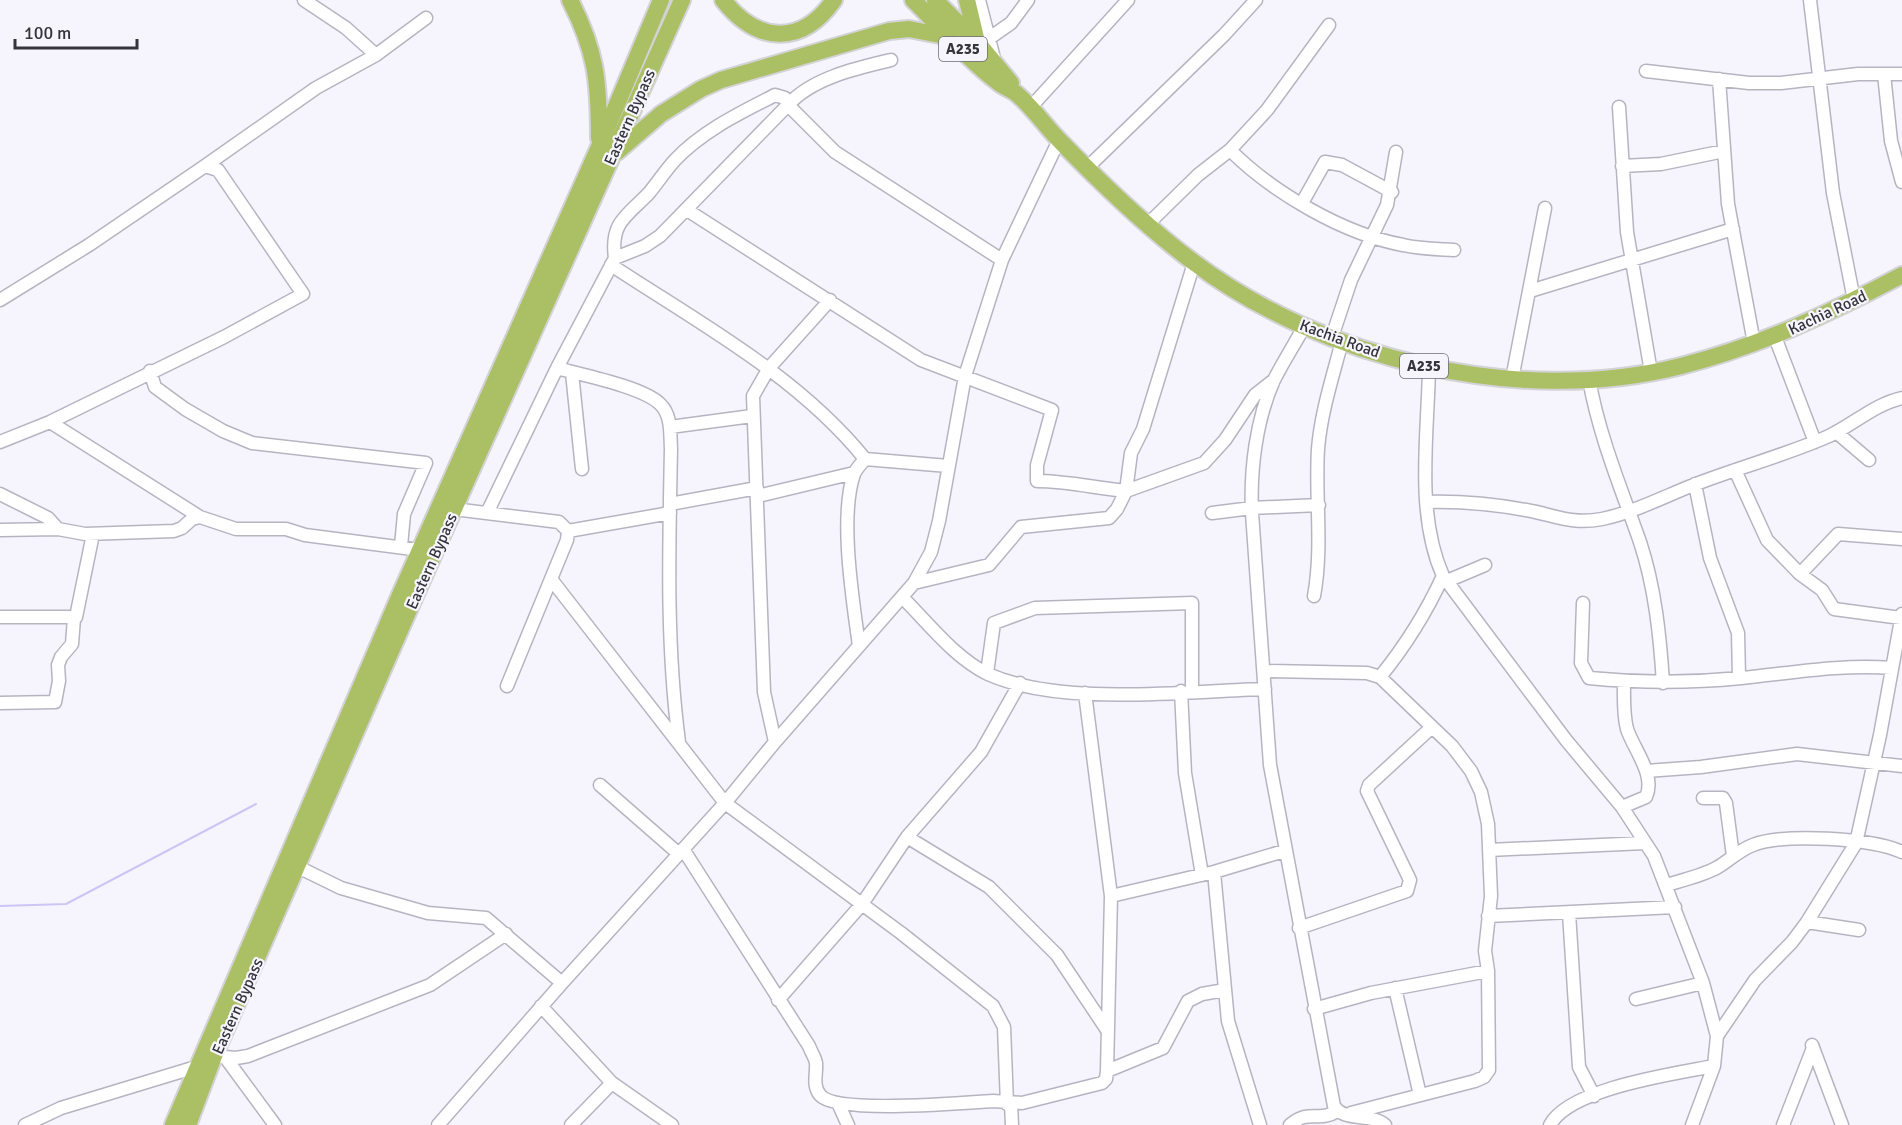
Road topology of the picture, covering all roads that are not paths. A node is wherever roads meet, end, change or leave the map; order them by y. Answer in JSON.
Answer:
{"nodes":[{"id":1,"x":304,"y":0,"type":"edge"},
{"id":2,"x":570,"y":0,"type":"edge"},
{"id":3,"x":660,"y":0,"type":"edge"},
{"id":4,"x":682,"y":0,"type":"edge"},
{"id":5,"x":723,"y":0,"type":"edge"},
{"id":6,"x":834,"y":0,"type":"edge"},
{"id":7,"x":912,"y":0,"type":"edge"},
{"id":8,"x":935,"y":0,"type":"edge"},
{"id":9,"x":967,"y":0,"type":"edge"},
{"id":10,"x":979,"y":0,"type":"edge"},
{"id":11,"x":1028,"y":0,"type":"edge"},
{"id":12,"x":1128,"y":0,"type":"edge"},
{"id":13,"x":1256,"y":0,"type":"edge"},
{"id":14,"x":1810,"y":0,"type":"edge"},
{"id":15,"x":426,"y":18,"type":"dead end"},
{"id":16,"x":1329,"y":25,"type":"dead end"},
{"id":17,"x":951,"y":37,"type":"junction"},
{"id":18,"x":984,"y":40,"type":"junction"},
{"id":19,"x":376,"y":54,"type":"junction"},
{"id":20,"x":891,"y":60,"type":"dead end"},
{"id":21,"x":1646,"y":71,"type":"dead end"},
{"id":22,"x":1884,"y":74,"type":"junction"},
{"id":23,"x":1902,"y":74,"type":"edge"},
{"id":24,"x":1719,"y":79,"type":"junction"},
{"id":25,"x":1817,"y":79,"type":"junction"},
{"id":26,"x":1017,"y":94,"type":"junction"},
{"id":27,"x":788,"y":105,"type":"junction"},
{"id":28,"x":1618,"y":107,"type":"dead end"},
{"id":29,"x":1030,"y":108,"type":"junction"},
{"id":30,"x":1059,"y":140,"type":"junction"},
{"id":31,"x":1230,"y":150,"type":"junction"},
{"id":32,"x":605,"y":152,"type":"junction"},
{"id":33,"x":1396,"y":152,"type":"dead end"},
{"id":34,"x":1724,"y":152,"type":"junction"},
{"id":35,"x":205,"y":166,"type":"junction"},
{"id":36,"x":1622,"y":166,"type":"junction"},
{"id":37,"x":1087,"y":168,"type":"junction"},
{"id":38,"x":1902,"y":182,"type":"edge"},
{"id":39,"x":1392,"y":192,"type":"junction"},
{"id":40,"x":1302,"y":203,"type":"junction"},
{"id":41,"x":1545,"y":208,"type":"dead end"},
{"id":42,"x":687,"y":210,"type":"junction"},
{"id":43,"x":1147,"y":225,"type":"junction"},
{"id":44,"x":1732,"y":229,"type":"junction"},
{"id":45,"x":1372,"y":237,"type":"junction"},
{"id":46,"x":1454,"y":249,"type":"dead end"},
{"id":47,"x":1632,"y":259,"type":"junction"},
{"id":48,"x":1002,"y":260,"type":"junction"},
{"id":49,"x":613,"y":262,"type":"junction"},
{"id":50,"x":1194,"y":263,"type":"junction"},
{"id":51,"x":1902,"y":275,"type":"edge"},
{"id":52,"x":1530,"y":291,"type":"junction"},
{"id":53,"x":0,"y":300,"type":"edge"},
{"id":54,"x":830,"y":300,"type":"junction"},
{"id":55,"x":1854,"y":300,"type":"junction"},
{"id":56,"x":1304,"y":327,"type":"junction"},
{"id":57,"x":1775,"y":337,"type":"junction"},
{"id":58,"x":1337,"y":339,"type":"junction"},
{"id":59,"x":1754,"y":344,"type":"junction"},
{"id":60,"x":1429,"y":367,"type":"junction"},
{"id":61,"x":557,"y":368,"type":"junction"},
{"id":62,"x":770,"y":368,"type":"junction"},
{"id":63,"x":150,"y":371,"type":"junction"},
{"id":64,"x":1651,"y":372,"type":"junction"},
{"id":65,"x":572,"y":373,"type":"junction"},
{"id":66,"x":965,"y":376,"type":"junction"},
{"id":67,"x":1512,"y":379,"type":"junction"},
{"id":68,"x":1589,"y":379,"type":"junction"},
{"id":69,"x":1274,"y":380,"type":"junction"},
{"id":70,"x":1902,"y":398,"type":"edge"},
{"id":71,"x":752,"y":416,"type":"junction"},
{"id":72,"x":50,"y":422,"type":"junction"},
{"id":73,"x":670,"y":427,"type":"junction"},
{"id":74,"x":1836,"y":432,"type":"junction"},
{"id":75,"x":0,"y":442,"type":"edge"},
{"id":76,"x":1815,"y":442,"type":"junction"},
{"id":77,"x":865,"y":459,"type":"junction"},
{"id":78,"x":1869,"y":460,"type":"dead end"},
{"id":79,"x":948,"y":466,"type":"junction"},
{"id":80,"x":582,"y":470,"type":"dead end"},
{"id":81,"x":1735,"y":470,"type":"junction"},
{"id":82,"x":854,"y":473,"type":"junction"},
{"id":83,"x":1695,"y":484,"type":"junction"},
{"id":84,"x":1126,"y":491,"type":"junction"},
{"id":85,"x":758,"y":492,"type":"junction"},
{"id":86,"x":0,"y":494,"type":"edge"},
{"id":87,"x":1426,"y":502,"type":"junction"},
{"id":88,"x":1319,"y":505,"type":"junction"},
{"id":89,"x":670,"y":508,"type":"junction"},
{"id":90,"x":1252,"y":508,"type":"junction"},
{"id":91,"x":454,"y":509,"type":"junction"},
{"id":92,"x":1628,"y":512,"type":"junction"},
{"id":93,"x":487,"y":513,"type":"junction"},
{"id":94,"x":1212,"y":513,"type":"dead end"},
{"id":95,"x":200,"y":517,"type":"junction"},
{"id":96,"x":58,"y":529,"type":"junction"},
{"id":97,"x":0,"y":531,"type":"edge"},
{"id":98,"x":568,"y":531,"type":"junction"},
{"id":99,"x":93,"y":534,"type":"junction"},
{"id":100,"x":1902,"y":539,"type":"edge"},
{"id":101,"x":401,"y":546,"type":"junction"},
{"id":102,"x":420,"y":550,"type":"junction"},
{"id":103,"x":1485,"y":564,"type":"dead end"},
{"id":104,"x":1800,"y":574,"type":"junction"},
{"id":105,"x":1445,"y":578,"type":"junction"},
{"id":106,"x":551,"y":579,"type":"junction"},
{"id":107,"x":914,"y":583,"type":"junction"},
{"id":108,"x":1314,"y":596,"type":"dead end"},
{"id":109,"x":903,"y":598,"type":"junction"},
{"id":110,"x":1583,"y":603,"type":"dead end"},
{"id":111,"x":1902,"y":616,"type":"edge"},
{"id":112,"x":0,"y":617,"type":"edge"},
{"id":113,"x":74,"y":618,"type":"junction"},
{"id":114,"x":859,"y":646,"type":"junction"},
{"id":115,"x":1264,"y":670,"type":"junction"},
{"id":116,"x":987,"y":673,"type":"junction"},
{"id":117,"x":1895,"y":674,"type":"edge"},
{"id":118,"x":1380,"y":677,"type":"junction"},
{"id":119,"x":1739,"y":678,"type":"junction"},
{"id":120,"x":1624,"y":681,"type":"junction"},
{"id":121,"x":1020,"y":683,"type":"junction"},
{"id":122,"x":1663,"y":683,"type":"junction"},
{"id":123,"x":507,"y":686,"type":"dead end"},
{"id":124,"x":1265,"y":689,"type":"junction"},
{"id":125,"x":1186,"y":691,"type":"junction"},
{"id":126,"x":1085,"y":693,"type":"junction"},
{"id":127,"x":0,"y":703,"type":"edge"},
{"id":128,"x":1432,"y":727,"type":"junction"},
{"id":129,"x":775,"y":742,"type":"junction"},
{"id":130,"x":680,"y":743,"type":"junction"},
{"id":131,"x":1875,"y":762,"type":"junction"},
{"id":132,"x":1902,"y":766,"type":"edge"},
{"id":133,"x":1646,"y":771,"type":"junction"},
{"id":134,"x":600,"y":785,"type":"dead end"},
{"id":135,"x":1702,"y":798,"type":"dead end"},
{"id":136,"x":725,"y":803,"type":"junction"},
{"id":137,"x":1622,"y":807,"type":"junction"},
{"id":138,"x":907,"y":837,"type":"junction"},
{"id":139,"x":1645,"y":843,"type":"junction"},
{"id":140,"x":1856,"y":843,"type":"junction"},
{"id":141,"x":1284,"y":850,"type":"junction"},
{"id":142,"x":1489,"y":850,"type":"junction"},
{"id":143,"x":681,"y":852,"type":"junction"},
{"id":144,"x":1902,"y":852,"type":"edge"},
{"id":145,"x":1733,"y":856,"type":"junction"},
{"id":146,"x":298,"y":867,"type":"junction"},
{"id":147,"x":1208,"y":873,"type":"junction"},
{"id":148,"x":1666,"y":885,"type":"junction"},
{"id":149,"x":1111,"y":896,"type":"junction"},
{"id":150,"x":862,"y":904,"type":"junction"},
{"id":151,"x":1675,"y":907,"type":"junction"},
{"id":152,"x":1569,"y":913,"type":"junction"},
{"id":153,"x":1488,"y":916,"type":"junction"},
{"id":154,"x":1807,"y":922,"type":"junction"},
{"id":155,"x":1299,"y":928,"type":"junction"},
{"id":156,"x":1859,"y":930,"type":"dead end"},
{"id":157,"x":506,"y":934,"type":"junction"},
{"id":158,"x":1488,"y":972,"type":"junction"},
{"id":159,"x":562,"y":983,"type":"junction"},
{"id":160,"x":1702,"y":983,"type":"junction"},
{"id":161,"x":1395,"y":988,"type":"junction"},
{"id":162,"x":1224,"y":990,"type":"junction"},
{"id":163,"x":1636,"y":999,"type":"dead end"},
{"id":164,"x":778,"y":1000,"type":"junction"},
{"id":165,"x":541,"y":1006,"type":"junction"},
{"id":166,"x":1314,"y":1009,"type":"junction"},
{"id":167,"x":1107,"y":1030,"type":"junction"},
{"id":168,"x":1717,"y":1036,"type":"junction"},
{"id":169,"x":220,"y":1057,"type":"junction"},
{"id":170,"x":1714,"y":1066,"type":"junction"},
{"id":171,"x":196,"y":1067,"type":"junction"},
{"id":172,"x":1107,"y":1071,"type":"junction"},
{"id":173,"x":612,"y":1083,"type":"junction"},
{"id":174,"x":1420,"y":1095,"type":"junction"},
{"id":175,"x":1594,"y":1096,"type":"junction"},
{"id":176,"x":838,"y":1103,"type":"junction"},
{"id":177,"x":1009,"y":1104,"type":"junction"},
{"id":178,"x":1387,"y":1104,"type":"junction"},
{"id":179,"x":1341,"y":1113,"type":"junction"},
{"id":180,"x":25,"y":1125,"type":"edge"},
{"id":181,"x":185,"y":1125,"type":"edge"},
{"id":182,"x":275,"y":1125,"type":"edge"},
{"id":183,"x":438,"y":1125,"type":"edge"},
{"id":184,"x":571,"y":1125,"type":"edge"},
{"id":185,"x":672,"y":1125,"type":"edge"},
{"id":186,"x":848,"y":1125,"type":"edge"},
{"id":187,"x":1012,"y":1125,"type":"edge"},
{"id":188,"x":1260,"y":1125,"type":"edge"},
{"id":189,"x":1290,"y":1125,"type":"edge"},
{"id":190,"x":1385,"y":1125,"type":"edge"},
{"id":191,"x":1392,"y":1125,"type":"edge"},
{"id":192,"x":1550,"y":1125,"type":"edge"},
{"id":193,"x":1692,"y":1125,"type":"edge"},
{"id":194,"x":1783,"y":1125,"type":"edge"},
{"id":195,"x":1842,"y":1125,"type":"edge"}],
"edges":[{"from":1,"to":19,"type":"street"},
{"from":2,"to":32,"type":"highway"},
{"from":3,"to":32,"type":"highway","name":"Eastern Bypass"},
{"from":4,"to":32,"type":"highway","name":"Eastern Bypass"},
{"from":5,"to":6,"type":"highway"},
{"from":7,"to":17,"type":"highway","name":"Kachia Road","number":"A235"},
{"from":8,"to":18,"type":"highway","number":"A235"},
{"from":9,"to":18,"type":"highway"},
{"from":10,"to":18,"type":"street"},
{"from":11,"to":18,"type":"street"},
{"from":12,"to":29,"type":"street"},
{"from":13,"to":37,"type":"street"},
{"from":14,"to":25,"type":"street"},
{"from":15,"to":19,"type":"street"},
{"from":16,"to":31,"type":"street"},
{"from":17,"to":26,"type":"highway","name":"Kachia Road","number":"A235"},
{"from":17,"to":32,"type":"highway"},
{"from":18,"to":26,"type":"highway","number":"A235"},
{"from":19,"to":35,"type":"street"},
{"from":20,"to":27,"type":"street"},
{"from":21,"to":24,"type":"street"},
{"from":22,"to":23,"type":"street"},
{"from":22,"to":25,"type":"street"},
{"from":22,"to":38,"type":"street"},
{"from":24,"to":25,"type":"street"},
{"from":24,"to":34,"type":"street"},
{"from":25,"to":55,"type":"street"},
{"from":26,"to":29,"type":"highway","name":"Kachia Road","number":"A235"},
{"from":27,"to":42,"type":"street"},
{"from":27,"to":48,"type":"street"},
{"from":27,"to":49,"type":"street"},
{"from":28,"to":36,"type":"street"},
{"from":29,"to":30,"type":"highway","name":"Kachia Road","number":"A235"},
{"from":30,"to":37,"type":"highway","name":"Kachia Road","number":"A235"},
{"from":30,"to":48,"type":"street"},
{"from":31,"to":40,"type":"street"},
{"from":31,"to":43,"type":"street"},
{"from":32,"to":91,"type":"highway","name":"Eastern Bypass"},
{"from":32,"to":102,"type":"highway","name":"Eastern Bypass"},
{"from":33,"to":39,"type":"street"},
{"from":34,"to":36,"type":"street"},
{"from":34,"to":44,"type":"street"},
{"from":35,"to":53,"type":"street"},
{"from":35,"to":63,"type":"street"},
{"from":36,"to":47,"type":"street"},
{"from":37,"to":43,"type":"highway","name":"Kachia Road","number":"A235"},
{"from":39,"to":40,"type":"street"},
{"from":39,"to":45,"type":"street"},
{"from":40,"to":45,"type":"street"},
{"from":41,"to":52,"type":"street"},
{"from":42,"to":49,"type":"street"},
{"from":42,"to":54,"type":"street"},
{"from":43,"to":50,"type":"highway","name":"Kachia Road","number":"A235"},
{"from":44,"to":47,"type":"street"},
{"from":44,"to":59,"type":"street"},
{"from":45,"to":46,"type":"street"},
{"from":45,"to":58,"type":"street"},
{"from":47,"to":52,"type":"street"},
{"from":47,"to":64,"type":"street"},
{"from":48,"to":66,"type":"street"},
{"from":49,"to":61,"type":"street"},
{"from":49,"to":62,"type":"street"},
{"from":50,"to":56,"type":"highway","name":"Kachia Road","number":"A235"},
{"from":50,"to":84,"type":"street"},
{"from":51,"to":55,"type":"highway","name":"Kachia Road","number":"A235"},
{"from":52,"to":67,"type":"street"},
{"from":54,"to":62,"type":"street"},
{"from":54,"to":66,"type":"street"},
{"from":55,"to":57,"type":"highway","name":"Kachia Road","number":"A235"},
{"from":56,"to":58,"type":"highway","name":"Kachia Road","number":"A235"},
{"from":56,"to":69,"type":"street"},
{"from":57,"to":59,"type":"highway","name":"Kachia Road","number":"A235"},
{"from":57,"to":76,"type":"street"},
{"from":58,"to":60,"type":"highway","name":"Kachia Road","number":"A235"},
{"from":58,"to":88,"type":"street"},
{"from":59,"to":64,"type":"highway","name":"Kachia Road","number":"A235"},
{"from":60,"to":67,"type":"highway","name":"Kachia Road","number":"A235"},
{"from":60,"to":87,"type":"street"},
{"from":61,"to":65,"type":"street"},
{"from":61,"to":93,"type":"street"},
{"from":62,"to":71,"type":"street"},
{"from":62,"to":77,"type":"street"},
{"from":63,"to":72,"type":"street"},
{"from":63,"to":101,"type":"street"},
{"from":64,"to":68,"type":"highway","name":"Kachia Road","number":"A235"},
{"from":65,"to":73,"type":"street"},
{"from":65,"to":80,"type":"street"},
{"from":66,"to":79,"type":"street"},
{"from":66,"to":84,"type":"street"},
{"from":67,"to":68,"type":"highway","name":"Kachia Road","number":"A235"},
{"from":68,"to":92,"type":"street"},
{"from":69,"to":84,"type":"street"},
{"from":69,"to":90,"type":"street"},
{"from":70,"to":74,"type":"street"},
{"from":71,"to":73,"type":"street"},
{"from":71,"to":85,"type":"street"},
{"from":72,"to":75,"type":"street"},
{"from":72,"to":95,"type":"street"},
{"from":73,"to":89,"type":"street"},
{"from":74,"to":76,"type":"street"},
{"from":74,"to":78,"type":"street"},
{"from":76,"to":81,"type":"street"},
{"from":77,"to":79,"type":"street"},
{"from":77,"to":82,"type":"street"},
{"from":79,"to":107,"type":"street"},
{"from":81,"to":83,"type":"street"},
{"from":81,"to":104,"type":"street"},
{"from":82,"to":85,"type":"street"},
{"from":82,"to":114,"type":"street"},
{"from":83,"to":92,"type":"street"},
{"from":83,"to":119,"type":"street"},
{"from":84,"to":107,"type":"street"},
{"from":85,"to":89,"type":"street"},
{"from":85,"to":129,"type":"street"},
{"from":86,"to":96,"type":"street"},
{"from":87,"to":92,"type":"street"},
{"from":87,"to":105,"type":"street"},
{"from":88,"to":90,"type":"street"},
{"from":88,"to":108,"type":"street"},
{"from":89,"to":98,"type":"street"},
{"from":89,"to":130,"type":"street"},
{"from":90,"to":94,"type":"street"},
{"from":90,"to":115,"type":"street"},
{"from":91,"to":93,"type":"street"},
{"from":91,"to":146,"type":"highway","name":"Eastern Bypass"},
{"from":92,"to":122,"type":"street"},
{"from":93,"to":98,"type":"street"},
{"from":95,"to":99,"type":"street"},
{"from":95,"to":101,"type":"street"},
{"from":96,"to":97,"type":"street"},
{"from":96,"to":99,"type":"street"},
{"from":98,"to":106,"type":"street"},
{"from":99,"to":113,"type":"street"},
{"from":100,"to":104,"type":"street"},
{"from":101,"to":102,"type":"street"},
{"from":102,"to":171,"type":"highway","name":"Eastern Bypass"},
{"from":103,"to":105,"type":"street"},
{"from":104,"to":111,"type":"street"},
{"from":105,"to":118,"type":"street"},
{"from":105,"to":137,"type":"street"},
{"from":106,"to":123,"type":"street"},
{"from":106,"to":130,"type":"street"},
{"from":107,"to":109,"type":"street"},
{"from":109,"to":114,"type":"street"},
{"from":109,"to":116,"type":"street"},
{"from":110,"to":120,"type":"street"},
{"from":111,"to":117,"type":"street"},
{"from":112,"to":113,"type":"street"},
{"from":113,"to":127,"type":"street"},
{"from":114,"to":129,"type":"street"},
{"from":115,"to":118,"type":"street"},
{"from":115,"to":124,"type":"street"},
{"from":116,"to":121,"type":"street"},
{"from":116,"to":125,"type":"street"},
{"from":117,"to":119,"type":"street"},
{"from":117,"to":131,"type":"street"},
{"from":118,"to":128,"type":"street"},
{"from":119,"to":122,"type":"street"},
{"from":120,"to":122,"type":"street"},
{"from":120,"to":133,"type":"street"},
{"from":121,"to":126,"type":"street"},
{"from":121,"to":138,"type":"street"},
{"from":124,"to":125,"type":"street"},
{"from":124,"to":141,"type":"street"},
{"from":125,"to":126,"type":"street"},
{"from":125,"to":147,"type":"street"},
{"from":126,"to":149,"type":"street"},
{"from":128,"to":142,"type":"street"},
{"from":128,"to":155,"type":"street"},
{"from":129,"to":136,"type":"street"},
{"from":130,"to":136,"type":"street"},
{"from":131,"to":132,"type":"street"},
{"from":131,"to":133,"type":"street"},
{"from":131,"to":140,"type":"street"},
{"from":133,"to":137,"type":"street"},
{"from":134,"to":143,"type":"street"},
{"from":135,"to":145,"type":"street"},
{"from":136,"to":143,"type":"street"},
{"from":136,"to":150,"type":"street"},
{"from":137,"to":139,"type":"street"},
{"from":138,"to":150,"type":"street"},
{"from":138,"to":167,"type":"street"},
{"from":139,"to":142,"type":"street"},
{"from":139,"to":148,"type":"street"},
{"from":140,"to":144,"type":"street"},
{"from":140,"to":145,"type":"street"},
{"from":140,"to":154,"type":"street"},
{"from":141,"to":147,"type":"street"},
{"from":141,"to":155,"type":"street"},
{"from":142,"to":153,"type":"street"},
{"from":143,"to":159,"type":"street"},
{"from":143,"to":164,"type":"street"},
{"from":145,"to":148,"type":"street"},
{"from":146,"to":157,"type":"street"},
{"from":146,"to":169,"type":"highway","name":"Eastern Bypass"},
{"from":147,"to":149,"type":"street"},
{"from":147,"to":162,"type":"street"},
{"from":148,"to":151,"type":"street"},
{"from":149,"to":167,"type":"street"},
{"from":150,"to":164,"type":"street"},
{"from":150,"to":177,"type":"street"},
{"from":151,"to":152,"type":"street"},
{"from":151,"to":160,"type":"street"},
{"from":152,"to":153,"type":"street"},
{"from":152,"to":175,"type":"street"},
{"from":153,"to":158,"type":"street"},
{"from":154,"to":156,"type":"street"},
{"from":154,"to":168,"type":"street"},
{"from":155,"to":166,"type":"street"},
{"from":157,"to":159,"type":"street"},
{"from":157,"to":169,"type":"street"},
{"from":158,"to":161,"type":"street"},
{"from":158,"to":174,"type":"street"},
{"from":159,"to":165,"type":"street"},
{"from":160,"to":163,"type":"street"},
{"from":160,"to":168,"type":"street"},
{"from":161,"to":166,"type":"street"},
{"from":161,"to":174,"type":"street"},
{"from":162,"to":172,"type":"street"},
{"from":162,"to":188,"type":"street"},
{"from":164,"to":176,"type":"street"},
{"from":165,"to":173,"type":"street"},
{"from":165,"to":183,"type":"street"},
{"from":166,"to":179,"type":"street"},
{"from":167,"to":172,"type":"street"},
{"from":168,"to":170,"type":"street"},
{"from":169,"to":181,"type":"highway","name":"Eastern Bypass"},
{"from":169,"to":182,"type":"street"},
{"from":170,"to":175,"type":"street"},
{"from":170,"to":193,"type":"street"},
{"from":171,"to":180,"type":"street"},
{"from":171,"to":181,"type":"highway","name":"Eastern Bypass"},
{"from":172,"to":177,"type":"street"},
{"from":173,"to":184,"type":"street"},
{"from":173,"to":185,"type":"street"},
{"from":174,"to":178,"type":"street"},
{"from":175,"to":192,"type":"street"},
{"from":176,"to":177,"type":"street"},
{"from":176,"to":186,"type":"street"},
{"from":177,"to":187,"type":"street"},
{"from":178,"to":179,"type":"street"},
{"from":178,"to":191,"type":"street"},
{"from":179,"to":189,"type":"street"},
{"from":179,"to":190,"type":"street"},
{"from":194,"to":195,"type":"street"}]}
